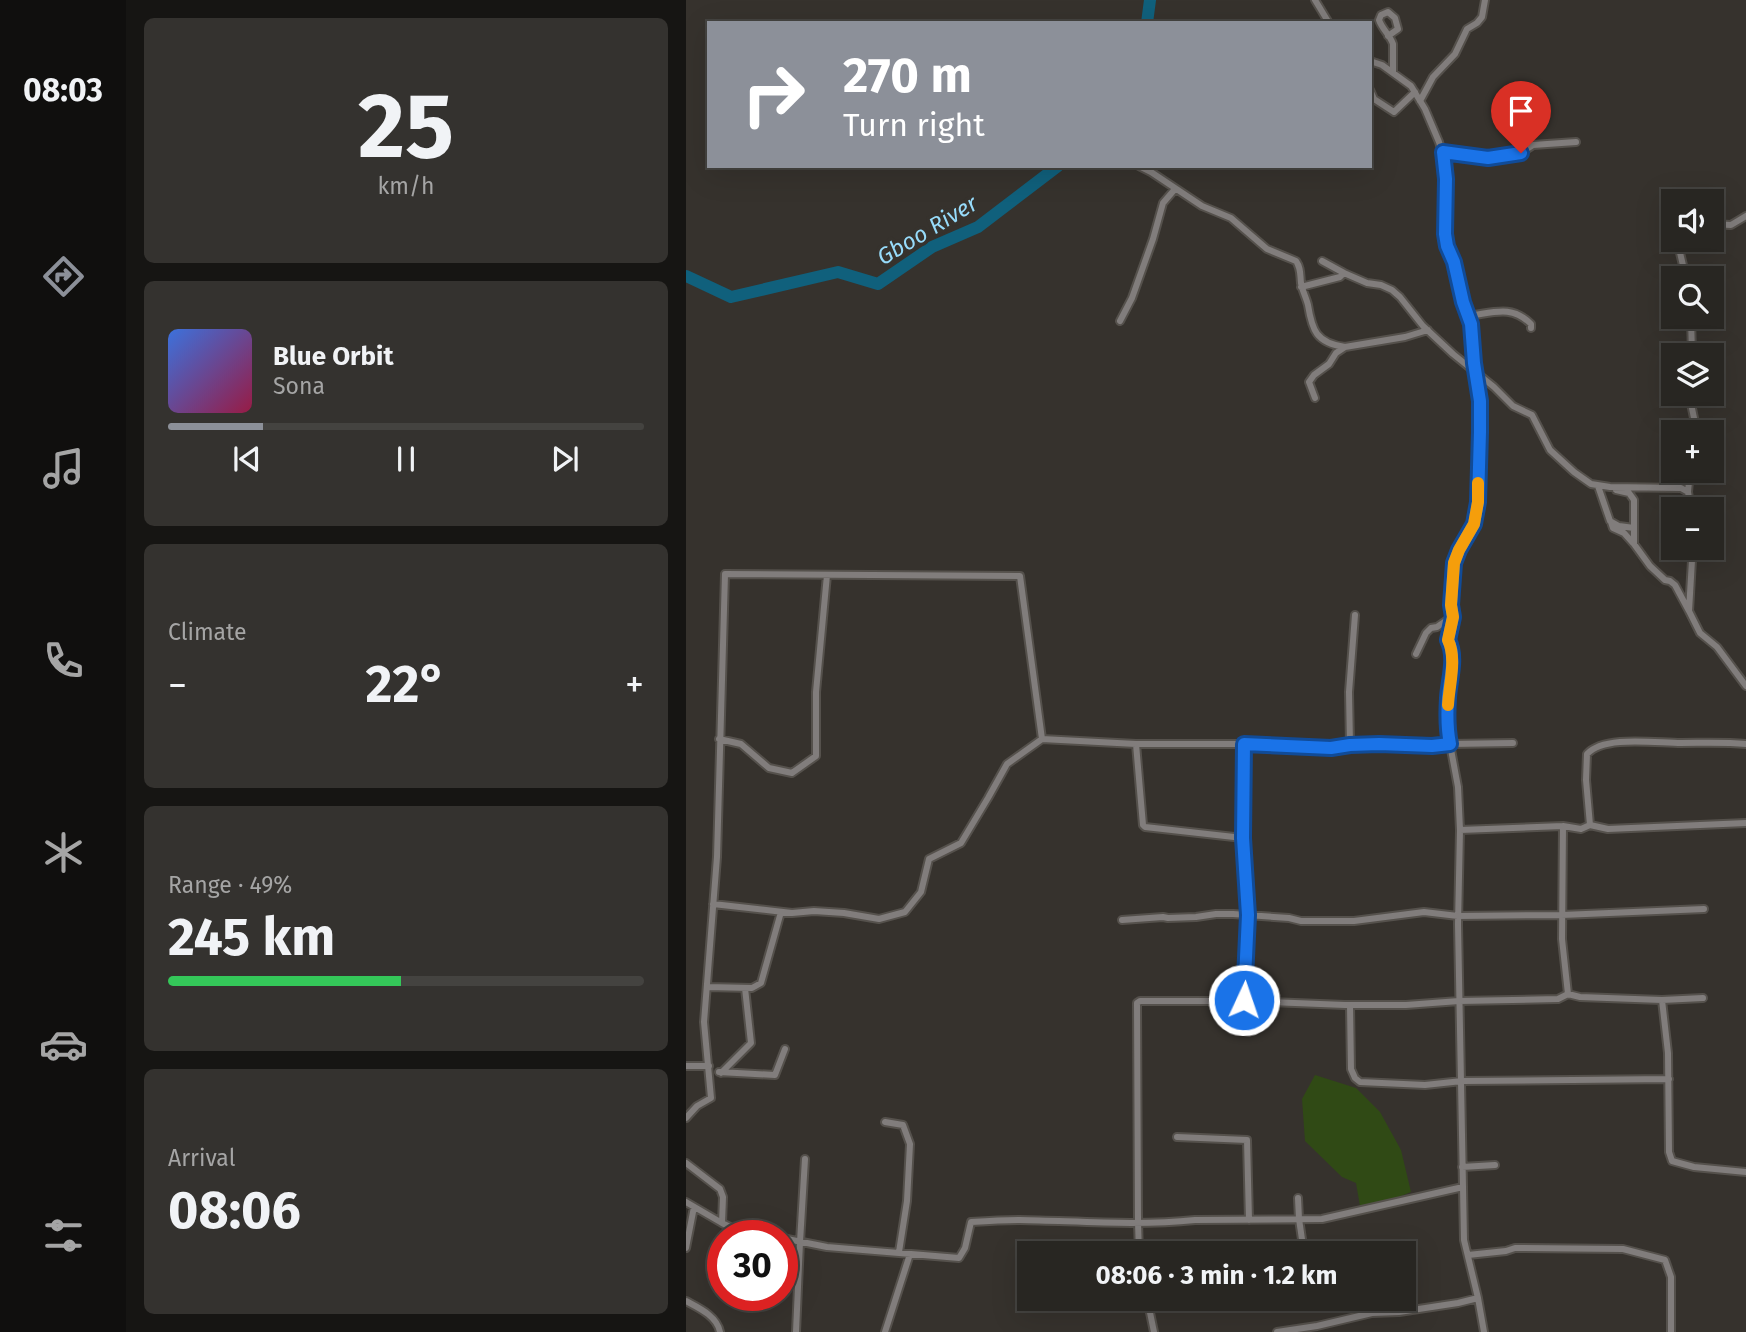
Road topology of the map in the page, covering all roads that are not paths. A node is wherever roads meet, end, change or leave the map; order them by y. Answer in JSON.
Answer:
{"nodes":[{"id":1,"x":1315,"y":0,"type":"edge"},
{"id":2,"x":1485,"y":0,"type":"edge"},
{"id":3,"x":1328,"y":21,"type":"edge"},
{"id":4,"x":1388,"y":36,"type":"dead end"},
{"id":5,"x":1372,"y":64,"type":"edge"},
{"id":6,"x":1393,"y":73,"type":"junction"},
{"id":7,"x":1415,"y":92,"type":"junction"},
{"id":8,"x":1372,"y":94,"type":"edge"},
{"id":9,"x":1420,"y":101,"type":"junction"},
{"id":10,"x":1576,"y":142,"type":"dead end"},
{"id":11,"x":1443,"y":152,"type":"junction"},
{"id":12,"x":1143,"y":168,"type":"edge"},
{"id":13,"x":1175,"y":189,"type":"junction"},
{"id":14,"x":1746,"y":216,"type":"edge"},
{"id":15,"x":1724,"y":225,"type":"edge"},
{"id":16,"x":1322,"y":261,"type":"dead end"},
{"id":17,"x":1343,"y":273,"type":"junction"},
{"id":18,"x":1301,"y":286,"type":"junction"},
{"id":19,"x":1468,"y":316,"type":"junction"},
{"id":20,"x":1119,"y":321,"type":"dead end"},
{"id":21,"x":1531,"y":328,"type":"dead end"},
{"id":22,"x":1428,"y":331,"type":"junction"},
{"id":23,"x":1345,"y":347,"type":"junction"},
{"id":24,"x":1476,"y":374,"type":"junction"},
{"id":25,"x":1315,"y":398,"type":"dead end"},
{"id":26,"x":1688,"y":483,"type":"edge"},
{"id":27,"x":1598,"y":486,"type":"junction"},
{"id":28,"x":1610,"y":488,"type":"junction"},
{"id":29,"x":1688,"y":492,"type":"junction"},
{"id":30,"x":1689,"y":497,"type":"edge"},
{"id":31,"x":1610,"y":520,"type":"junction"},
{"id":32,"x":1634,"y":528,"type":"junction"},
{"id":33,"x":1634,"y":544,"type":"junction"},
{"id":34,"x":1692,"y":560,"type":"edge"},
{"id":35,"x":827,"y":575,"type":"junction"},
{"id":36,"x":1689,"y":611,"type":"junction"},
{"id":37,"x":1355,"y":615,"type":"dead end"},
{"id":38,"x":1453,"y":617,"type":"junction"},
{"id":39,"x":1416,"y":654,"type":"dead end"},
{"id":40,"x":1746,"y":686,"type":"edge"},
{"id":41,"x":719,"y":739,"type":"junction"},
{"id":42,"x":1041,"y":739,"type":"junction"},
{"id":43,"x":1513,"y":743,"type":"dead end"},
{"id":44,"x":1136,"y":744,"type":"junction"},
{"id":45,"x":1244,"y":744,"type":"junction"},
{"id":46,"x":1450,"y":744,"type":"junction"},
{"id":47,"x":1746,"y":744,"type":"edge"},
{"id":48,"x":1350,"y":745,"type":"junction"},
{"id":49,"x":1746,"y":823,"type":"edge"},
{"id":50,"x":1590,"y":825,"type":"junction"},
{"id":51,"x":1563,"y":826,"type":"junction"},
{"id":52,"x":1460,"y":830,"type":"junction"},
{"id":53,"x":1243,"y":838,"type":"junction"},
{"id":54,"x":713,"y":904,"type":"junction"},
{"id":55,"x":1704,"y":909,"type":"dead end"},
{"id":56,"x":782,"y":912,"type":"junction"},
{"id":57,"x":1248,"y":915,"type":"junction"},
{"id":58,"x":1562,"y":915,"type":"junction"},
{"id":59,"x":1458,"y":916,"type":"junction"},
{"id":60,"x":1122,"y":920,"type":"dead end"},
{"id":61,"x":707,"y":987,"type":"junction"},
{"id":62,"x":745,"y":988,"type":"junction"},
{"id":63,"x":1568,"y":994,"type":"junction"},
{"id":64,"x":1703,"y":998,"type":"dead end"},
{"id":65,"x":1662,"y":999,"type":"junction"},
{"id":66,"x":1244,"y":1000,"type":"junction"},
{"id":67,"x":1459,"y":1001,"type":"junction"},
{"id":68,"x":1350,"y":1005,"type":"junction"},
{"id":69,"x":785,"y":1049,"type":"dead end"},
{"id":70,"x":686,"y":1066,"type":"edge"},
{"id":71,"x":709,"y":1069,"type":"junction"},
{"id":72,"x":721,"y":1073,"type":"junction"},
{"id":73,"x":1668,"y":1079,"type":"junction"},
{"id":74,"x":1462,"y":1081,"type":"junction"},
{"id":75,"x":686,"y":1118,"type":"edge"},
{"id":76,"x":886,"y":1122,"type":"dead end"},
{"id":77,"x":1177,"y":1138,"type":"dead end"},
{"id":78,"x":805,"y":1159,"type":"dead end"},
{"id":79,"x":686,"y":1163,"type":"edge"},
{"id":80,"x":1495,"y":1166,"type":"dead end"},
{"id":81,"x":1462,"y":1167,"type":"junction"},
{"id":82,"x":1746,"y":1172,"type":"edge"},
{"id":83,"x":1463,"y":1186,"type":"junction"},
{"id":84,"x":1298,"y":1198,"type":"dead end"},
{"id":85,"x":686,"y":1202,"type":"edge"},
{"id":86,"x":694,"y":1208,"type":"junction"},
{"id":87,"x":1299,"y":1219,"type":"junction"},
{"id":88,"x":716,"y":1220,"type":"edge"},
{"id":89,"x":722,"y":1220,"type":"edge"},
{"id":90,"x":1249,"y":1220,"type":"junction"},
{"id":91,"x":1138,"y":1222,"type":"junction"},
{"id":92,"x":1139,"y":1241,"type":"edge"},
{"id":93,"x":1302,"y":1241,"type":"edge"},
{"id":94,"x":800,"y":1242,"type":"junction"},
{"id":95,"x":686,"y":1248,"type":"edge"},
{"id":96,"x":899,"y":1252,"type":"junction"},
{"id":97,"x":910,"y":1254,"type":"junction"},
{"id":98,"x":1468,"y":1255,"type":"junction"},
{"id":99,"x":1478,"y":1298,"type":"junction"},
{"id":100,"x":686,"y":1301,"type":"edge"},
{"id":101,"x":1150,"y":1311,"type":"edge"},
{"id":102,"x":1314,"y":1329,"type":"edge"},
{"id":103,"x":720,"y":1332,"type":"edge"},
{"id":104,"x":796,"y":1332,"type":"edge"},
{"id":105,"x":885,"y":1332,"type":"edge"},
{"id":106,"x":1154,"y":1332,"type":"edge"},
{"id":107,"x":1277,"y":1332,"type":"edge"},
{"id":108,"x":1483,"y":1332,"type":"edge"},
{"id":109,"x":1671,"y":1332,"type":"edge"}],
"edges":[{"from":1,"to":3,"type":"street"},
{"from":2,"to":9,"type":"street"},
{"from":4,"to":6,"type":"street"},
{"from":5,"to":6,"type":"street"},
{"from":6,"to":7,"type":"street"},
{"from":7,"to":8,"type":"street"},
{"from":7,"to":9,"type":"street"},
{"from":9,"to":11,"type":"street"},
{"from":10,"to":11,"type":"street"},
{"from":11,"to":19,"type":"street"},
{"from":12,"to":13,"type":"street"},
{"from":13,"to":18,"type":"street"},
{"from":13,"to":20,"type":"street"},
{"from":14,"to":15,"type":"street"},
{"from":16,"to":17,"type":"street"},
{"from":17,"to":18,"type":"street"},
{"from":17,"to":22,"type":"street"},
{"from":18,"to":23,"type":"street"},
{"from":19,"to":21,"type":"street"},
{"from":19,"to":24,"type":"street"},
{"from":22,"to":23,"type":"street"},
{"from":22,"to":24,"type":"street"},
{"from":23,"to":25,"type":"street"},
{"from":24,"to":27,"type":"street"},
{"from":24,"to":38,"type":"street"},
{"from":26,"to":29,"type":"street"},
{"from":27,"to":28,"type":"street"},
{"from":27,"to":31,"type":"street"},
{"from":28,"to":29,"type":"street"},
{"from":28,"to":32,"type":"street"},
{"from":29,"to":30,"type":"street"},
{"from":31,"to":32,"type":"street"},
{"from":31,"to":33,"type":"street"},
{"from":32,"to":33,"type":"street"},
{"from":33,"to":36,"type":"street"},
{"from":34,"to":36,"type":"street"},
{"from":35,"to":41,"type":"street"},
{"from":35,"to":41,"type":"street"},
{"from":35,"to":42,"type":"street"},
{"from":36,"to":40,"type":"street"},
{"from":37,"to":48,"type":"street"},
{"from":38,"to":39,"type":"street"},
{"from":38,"to":46,"type":"street"},
{"from":41,"to":54,"type":"street"},
{"from":42,"to":44,"type":"street"},
{"from":42,"to":56,"type":"street"},
{"from":43,"to":46,"type":"street"},
{"from":44,"to":45,"type":"street"},
{"from":44,"to":53,"type":"street"},
{"from":45,"to":48,"type":"street"},
{"from":45,"to":53,"type":"street"},
{"from":46,"to":48,"type":"street"},
{"from":46,"to":52,"type":"street"},
{"from":47,"to":50,"type":"street"},
{"from":49,"to":50,"type":"street"},
{"from":50,"to":51,"type":"street"},
{"from":51,"to":52,"type":"street"},
{"from":51,"to":58,"type":"street"},
{"from":52,"to":59,"type":"street"},
{"from":53,"to":57,"type":"street"},
{"from":54,"to":56,"type":"street"},
{"from":54,"to":61,"type":"street"},
{"from":55,"to":58,"type":"street"},
{"from":56,"to":62,"type":"street"},
{"from":57,"to":59,"type":"street"},
{"from":57,"to":60,"type":"street"},
{"from":57,"to":66,"type":"street"},
{"from":58,"to":59,"type":"street"},
{"from":58,"to":63,"type":"street"},
{"from":59,"to":67,"type":"street"},
{"from":61,"to":62,"type":"street"},
{"from":61,"to":71,"type":"street"},
{"from":62,"to":72,"type":"street"},
{"from":63,"to":65,"type":"street"},
{"from":63,"to":67,"type":"street"},
{"from":64,"to":65,"type":"street"},
{"from":65,"to":73,"type":"street"},
{"from":66,"to":68,"type":"street"},
{"from":66,"to":91,"type":"street"},
{"from":67,"to":68,"type":"street"},
{"from":67,"to":74,"type":"street"},
{"from":68,"to":74,"type":"street"},
{"from":69,"to":72,"type":"street"},
{"from":70,"to":71,"type":"street"},
{"from":71,"to":72,"type":"street"},
{"from":71,"to":75,"type":"street"},
{"from":73,"to":74,"type":"street"},
{"from":73,"to":82,"type":"street"},
{"from":74,"to":81,"type":"street"},
{"from":76,"to":96,"type":"street"},
{"from":77,"to":90,"type":"street"},
{"from":78,"to":94,"type":"street"},
{"from":79,"to":89,"type":"street"},
{"from":80,"to":81,"type":"street"},
{"from":81,"to":83,"type":"street"},
{"from":83,"to":87,"type":"street"},
{"from":83,"to":98,"type":"street"},
{"from":84,"to":87,"type":"street"},
{"from":85,"to":86,"type":"street"},
{"from":86,"to":88,"type":"street"},
{"from":86,"to":95,"type":"street"},
{"from":87,"to":90,"type":"street"},
{"from":87,"to":93,"type":"street"},
{"from":90,"to":91,"type":"street"},
{"from":91,"to":92,"type":"street"},
{"from":91,"to":97,"type":"street"},
{"from":94,"to":96,"type":"street"},
{"from":94,"to":104,"type":"street"},
{"from":96,"to":97,"type":"street"},
{"from":97,"to":105,"type":"street"},
{"from":98,"to":99,"type":"street"},
{"from":98,"to":109,"type":"street"},
{"from":99,"to":102,"type":"street"},
{"from":99,"to":108,"type":"street"},
{"from":100,"to":103,"type":"street"},
{"from":101,"to":106,"type":"street"},
{"from":102,"to":107,"type":"street"}]}
